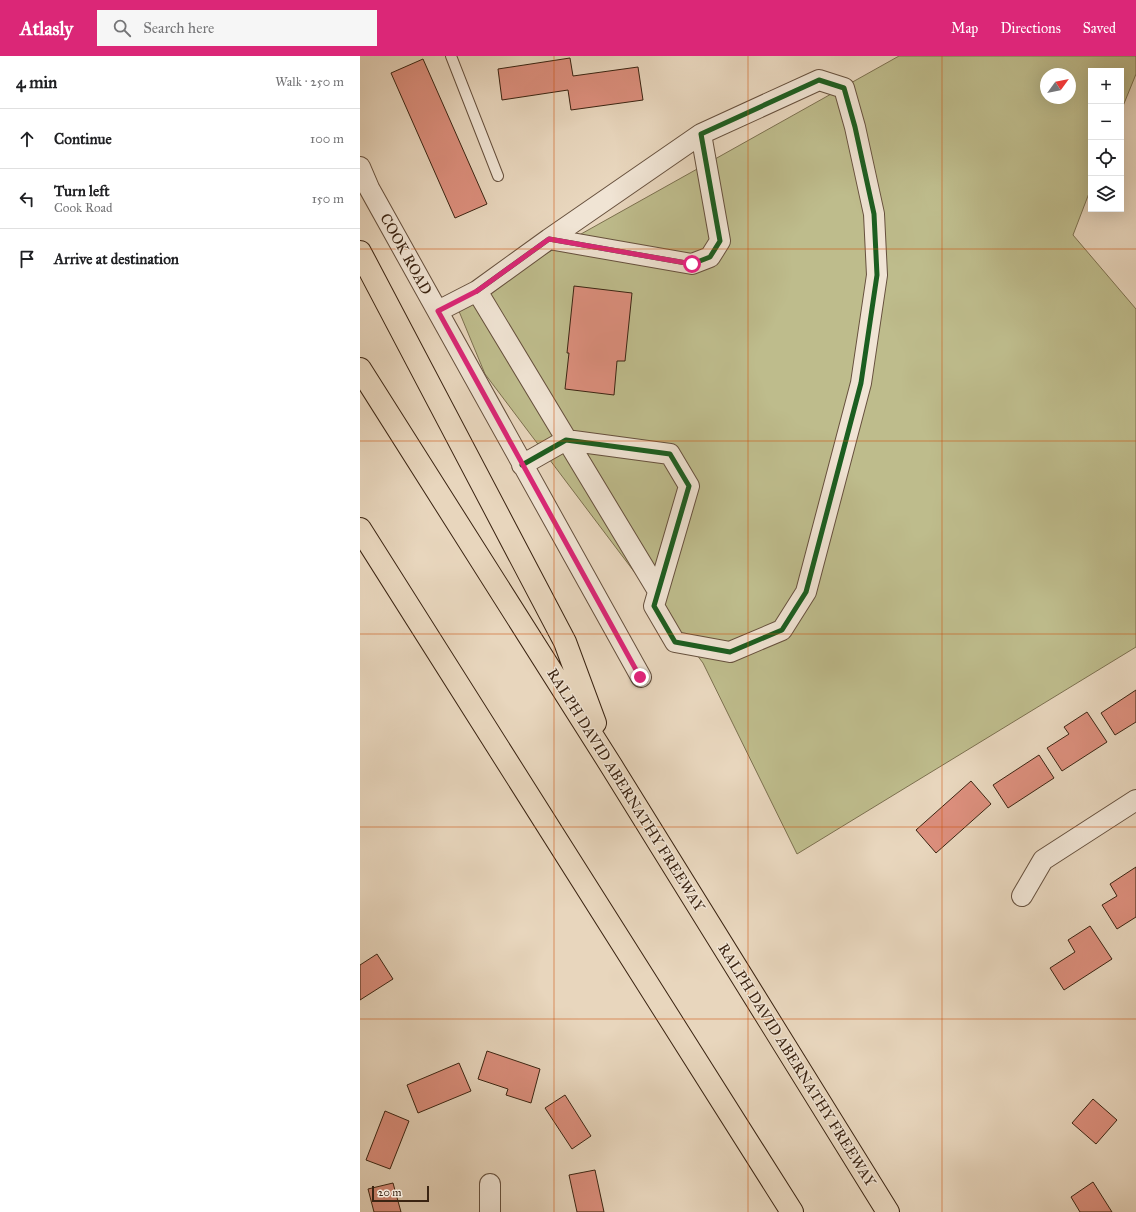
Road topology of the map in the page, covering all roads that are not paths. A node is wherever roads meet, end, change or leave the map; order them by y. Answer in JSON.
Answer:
{"nodes":[{"id":1,"x":451,"y":56,"type":"edge"},
{"id":2,"x":702,"y":134,"type":"junction"},
{"id":3,"x":360,"y":167,"type":"edge"},
{"id":4,"x":498,"y":176,"type":"dead end"},
{"id":5,"x":549,"y":239,"type":"junction"},
{"id":6,"x":360,"y":252,"type":"edge"},
{"id":7,"x":477,"y":291,"type":"junction"},
{"id":8,"x":438,"y":311,"type":"junction"},
{"id":9,"x":360,"y":369,"type":"edge"},
{"id":10,"x":566,"y":440,"type":"junction"},
{"id":11,"x":522,"y":465,"type":"junction"},
{"id":12,"x":360,"y":530,"type":"edge"},
{"id":13,"x":360,"y":550,"type":"edge"},
{"id":14,"x":658,"y":591,"type":"junction"},
{"id":15,"x":640,"y":677,"type":"dead end"},
{"id":16,"x":612,"y":767,"type":"junction"},
{"id":17,"x":526,"y":793,"type":"junction"},
{"id":18,"x":1136,"y":800,"type":"edge"},
{"id":19,"x":1022,"y":896,"type":"dead end"},
{"id":20,"x":490,"y":1184,"type":"dead end"},
{"id":21,"x":490,"y":1212,"type":"edge"},
{"id":22,"x":792,"y":1212,"type":"edge"},
{"id":23,"x":888,"y":1212,"type":"edge"}],
"edges":[{"from":1,"to":4,"type":"lane"},
{"from":2,"to":5,"type":"street"},
{"from":2,"to":5,"type":"street"},
{"from":2,"to":14,"type":"street"},
{"from":3,"to":8,"type":"street","name":"COOK ROAD"},
{"from":5,"to":7,"type":"street"},
{"from":6,"to":16,"type":"highway"},
{"from":7,"to":8,"type":"street"},
{"from":7,"to":10,"type":"street"},
{"from":8,"to":11,"type":"street","name":"COOK ROAD"},
{"from":9,"to":16,"type":"highway","name":"RALPH DAVID ABERNATHY FREEWAY"},
{"from":10,"to":11,"type":"street"},
{"from":10,"to":14,"type":"street"},
{"from":10,"to":14,"type":"street"},
{"from":11,"to":15,"type":"street","name":"COOK ROAD"},
{"from":12,"to":17,"type":"highway"},
{"from":13,"to":17,"type":"highway"},
{"from":16,"to":23,"type":"highway","name":"RALPH DAVID ABERNATHY FREEWAY"},
{"from":17,"to":22,"type":"highway"},
{"from":18,"to":19,"type":"street"},
{"from":20,"to":21,"type":"street"}]}
